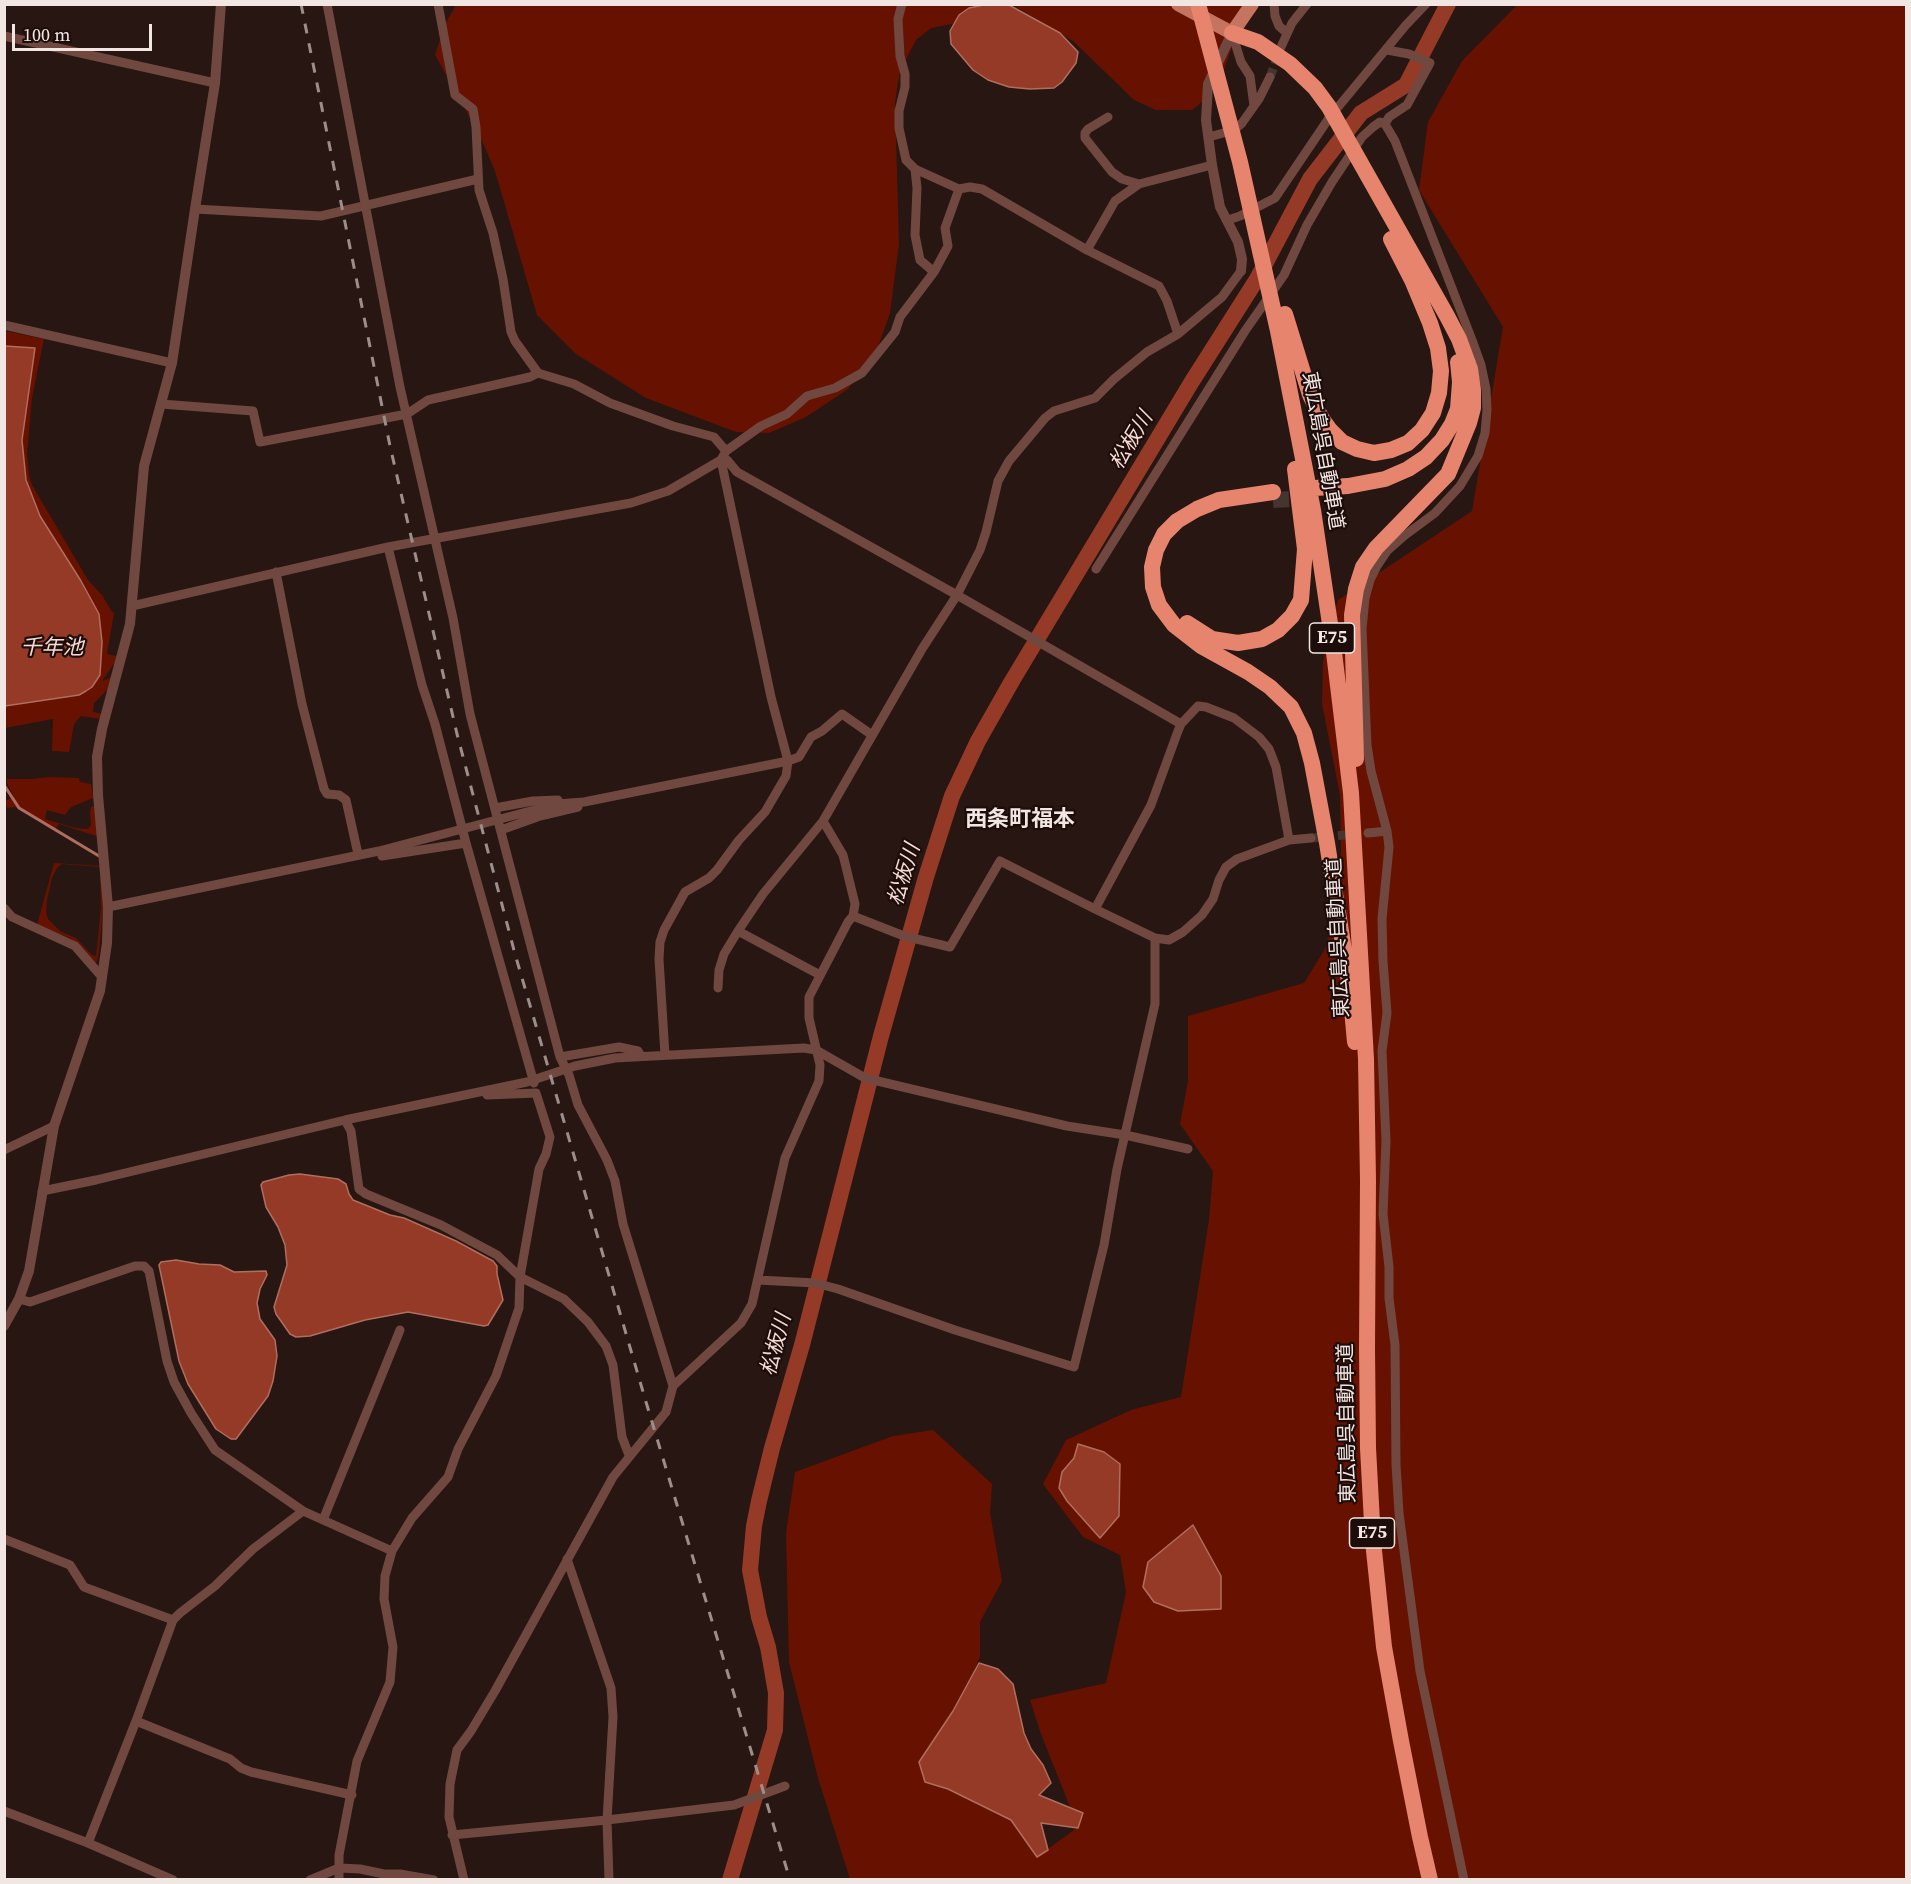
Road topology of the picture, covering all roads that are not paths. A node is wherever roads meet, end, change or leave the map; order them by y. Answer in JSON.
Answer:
{"nodes":[{"id":1,"x":221,"y":4,"type":"edge"},
{"id":2,"x":327,"y":4,"type":"edge"},
{"id":3,"x":438,"y":4,"type":"edge"},
{"id":4,"x":902,"y":4,"type":"edge"},
{"id":5,"x":1178,"y":4,"type":"edge"},
{"id":6,"x":1198,"y":4,"type":"edge"},
{"id":7,"x":1252,"y":4,"type":"edge"},
{"id":8,"x":1274,"y":4,"type":"edge"},
{"id":9,"x":1307,"y":4,"type":"edge"},
{"id":10,"x":1426,"y":4,"type":"edge"},
{"id":11,"x":1232,"y":33,"type":"junction"},
{"id":12,"x":1287,"y":33,"type":"junction"},
{"id":13,"x":4,"y":36,"type":"edge"},
{"id":14,"x":1281,"y":47,"type":"tunnel mouth"},
{"id":15,"x":1387,"y":50,"type":"junction"},
{"id":16,"x":1270,"y":77,"type":"tunnel mouth"},
{"id":17,"x":216,"y":83,"type":"junction"},
{"id":18,"x":1254,"y":106,"type":"junction"},
{"id":19,"x":1108,"y":117,"type":"dead end"},
{"id":20,"x":1385,"y":124,"type":"junction"},
{"id":21,"x":1209,"y":137,"type":"junction"},
{"id":22,"x":1353,"y":157,"type":"junction"},
{"id":23,"x":1240,"y":162,"type":"junction"},
{"id":24,"x":1212,"y":165,"type":"junction"},
{"id":25,"x":915,"y":169,"type":"junction"},
{"id":26,"x":478,"y":179,"type":"junction"},
{"id":27,"x":1139,"y":184,"type":"junction"},
{"id":28,"x":959,"y":189,"type":"junction"},
{"id":29,"x":363,"y":208,"type":"junction"},
{"id":30,"x":195,"y":209,"type":"junction"},
{"id":31,"x":1228,"y":220,"type":"junction"},
{"id":32,"x":1087,"y":250,"type":"junction"},
{"id":33,"x":1241,"y":271,"type":"joint"},
{"id":34,"x":934,"y":272,"type":"junction"},
{"id":35,"x":1412,"y":280,"type":"junction"},
{"id":36,"x":4,"y":325,"type":"edge"},
{"id":37,"x":1178,"y":334,"type":"junction"},
{"id":38,"x":172,"y":363,"type":"junction"},
{"id":39,"x":538,"y":372,"type":"junction"},
{"id":40,"x":1473,"y":390,"type":"junction"},
{"id":41,"x":1289,"y":400,"type":"junction"},
{"id":42,"x":161,"y":404,"type":"junction"},
{"id":43,"x":405,"y":414,"type":"junction"},
{"id":44,"x":724,"y":456,"type":"junction"},
{"id":45,"x":430,"y":539,"type":"junction"},
{"id":46,"x":389,"y":547,"type":"junction"},
{"id":47,"x":1096,"y":569,"type":"dead end"},
{"id":48,"x":276,"y":572,"type":"junction"},
{"id":49,"x":957,"y":595,"type":"junction"},
{"id":50,"x":132,"y":606,"type":"junction"},
{"id":51,"x":1181,"y":724,"type":"junction"},
{"id":52,"x":872,"y":735,"type":"junction"},
{"id":53,"x":788,"y":761,"type":"junction"},
{"id":54,"x":584,"y":802,"type":"junction"},
{"id":55,"x":495,"y":808,"type":"junction"},
{"id":56,"x":823,"y":821,"type":"junction"},
{"id":57,"x":501,"y":830,"type":"junction"},
{"id":58,"x":1387,"y":831,"type":"junction"},
{"id":59,"x":1368,"y":833,"type":"tunnel mouth"},
{"id":60,"x":1311,"y":838,"type":"tunnel mouth"},
{"id":61,"x":1290,"y":840,"type":"junction"},
{"id":62,"x":466,"y":843,"type":"junction"},
{"id":63,"x":379,"y":851,"type":"junction"},
{"id":64,"x":358,"y":854,"type":"junction"},
{"id":65,"x":1357,"y":879,"type":"junction"},
{"id":66,"x":108,"y":907,"type":"junction"},
{"id":67,"x":4,"y":908,"type":"edge"},
{"id":68,"x":1095,"y":909,"type":"junction"},
{"id":69,"x":853,"y":916,"type":"junction"},
{"id":70,"x":738,"y":931,"type":"junction"},
{"id":71,"x":1155,"y":938,"type":"junction"},
{"id":72,"x":820,"y":975,"type":"junction"},
{"id":73,"x":102,"y":977,"type":"junction"},
{"id":74,"x":718,"y":988,"type":"dead end"},
{"id":75,"x":816,"y":1050,"type":"junction"},
{"id":76,"x":665,"y":1055,"type":"junction"},
{"id":77,"x":560,"y":1056,"type":"junction"},
{"id":78,"x":641,"y":1056,"type":"junction"},
{"id":79,"x":831,"y":1060,"type":"junction"},
{"id":80,"x":820,"y":1065,"type":"junction"},
{"id":81,"x":536,"y":1093,"type":"junction"},
{"id":82,"x":464,"y":1096,"type":"junction"},
{"id":83,"x":345,"y":1120,"type":"junction"},
{"id":84,"x":54,"y":1126,"type":"junction"},
{"id":85,"x":1125,"y":1135,"type":"junction"},
{"id":86,"x":1188,"y":1149,"type":"dead end"},
{"id":87,"x":4,"y":1150,"type":"edge"},
{"id":88,"x":1368,"y":1181,"type":"junction"},
{"id":89,"x":42,"y":1191,"type":"junction"},
{"id":90,"x":520,"y":1277,"type":"junction"},
{"id":91,"x":758,"y":1280,"type":"junction"},
{"id":92,"x":19,"y":1299,"type":"junction"},
{"id":93,"x":4,"y":1326,"type":"edge"},
{"id":94,"x":400,"y":1330,"type":"dead end"},
{"id":95,"x":673,"y":1386,"type":"junction"},
{"id":96,"x":629,"y":1455,"type":"junction"},
{"id":97,"x":303,"y":1511,"type":"junction"},
{"id":98,"x":323,"y":1520,"type":"junction"},
{"id":99,"x":4,"y":1539,"type":"edge"},
{"id":100,"x":392,"y":1551,"type":"junction"},
{"id":101,"x":567,"y":1559,"type":"junction"},
{"id":102,"x":173,"y":1620,"type":"junction"},
{"id":103,"x":136,"y":1721,"type":"junction"},
{"id":104,"x":785,"y":1786,"type":"dead end"},
{"id":105,"x":352,"y":1795,"type":"junction"},
{"id":106,"x":4,"y":1811,"type":"edge"},
{"id":107,"x":607,"y":1820,"type":"junction"},
{"id":108,"x":452,"y":1835,"type":"junction"},
{"id":109,"x":87,"y":1843,"type":"junction"},
{"id":110,"x":339,"y":1868,"type":"junction"},
{"id":111,"x":173,"y":1880,"type":"edge"},
{"id":112,"x":310,"y":1880,"type":"edge"},
{"id":113,"x":339,"y":1880,"type":"edge"},
{"id":114,"x":434,"y":1880,"type":"edge"},
{"id":115,"x":464,"y":1880,"type":"edge"},
{"id":116,"x":609,"y":1880,"type":"edge"},
{"id":117,"x":1430,"y":1880,"type":"edge"},
{"id":118,"x":1464,"y":1880,"type":"edge"}],
"edges":[{"from":1,"to":17,"type":"street"},
{"from":2,"to":29,"type":"street"},
{"from":3,"to":26,"type":"street"},
{"from":4,"to":25,"type":"street"},
{"from":5,"to":11,"type":"main road"},
{"from":6,"to":23,"type":"highway"},
{"from":7,"to":11,"type":"main road"},
{"from":8,"to":12,"type":"street"},
{"from":9,"to":12,"type":"street"},
{"from":10,"to":15,"type":"street"},
{"from":11,"to":18,"type":"street"},
{"from":11,"to":21,"type":"street"},
{"from":11,"to":22,"type":"highway"},
{"from":12,"to":14,"type":"street"},
{"from":13,"to":17,"type":"street"},
{"from":15,"to":20,"type":"street"},
{"from":15,"to":31,"type":"street"},
{"from":16,"to":18,"type":"street"},
{"from":17,"to":30,"type":"street"},
{"from":18,"to":21,"type":"street"},
{"from":19,"to":27,"type":"street"},
{"from":20,"to":47,"type":"street"},
{"from":20,"to":58,"type":"street"},
{"from":21,"to":24,"type":"street"},
{"from":22,"to":35,"type":"highway"},
{"from":22,"to":40,"type":"highway"},
{"from":23,"to":35,"type":"highway"},
{"from":23,"to":41,"type":"highway"},
{"from":24,"to":27,"type":"street"},
{"from":24,"to":31,"type":"street"},
{"from":25,"to":28,"type":"street"},
{"from":25,"to":34,"type":"street"},
{"from":26,"to":29,"type":"street"},
{"from":26,"to":39,"type":"street"},
{"from":27,"to":32,"type":"street"},
{"from":28,"to":32,"type":"street"},
{"from":28,"to":34,"type":"street"},
{"from":29,"to":30,"type":"street"},
{"from":29,"to":43,"type":"street"},
{"from":30,"to":38,"type":"street"},
{"from":31,"to":33,"type":"street"},
{"from":32,"to":37,"type":"street"},
{"from":33,"to":37,"type":"street"},
{"from":34,"to":44,"type":"street"},
{"from":35,"to":40,"type":"highway"},
{"from":36,"to":38,"type":"street"},
{"from":37,"to":49,"type":"street"},
{"from":38,"to":42,"type":"street"},
{"from":39,"to":43,"type":"street"},
{"from":39,"to":44,"type":"street"},
{"from":40,"to":65,"type":"highway"},
{"from":41,"to":65,"type":"highway","name":"東広島呉自動車道","number":"E75"},
{"from":41,"to":88,"type":"highway"},
{"from":42,"to":43,"type":"street"},
{"from":42,"to":50,"type":"street"},
{"from":43,"to":45,"type":"street"},
{"from":44,"to":45,"type":"street"},
{"from":44,"to":49,"type":"street"},
{"from":44,"to":53,"type":"street"},
{"from":45,"to":46,"type":"street"},
{"from":45,"to":55,"type":"street"},
{"from":46,"to":48,"type":"street"},
{"from":46,"to":62,"type":"street"},
{"from":48,"to":50,"type":"street"},
{"from":48,"to":64,"type":"street"},
{"from":49,"to":51,"type":"street"},
{"from":49,"to":52,"type":"street"},
{"from":50,"to":66,"type":"street"},
{"from":51,"to":61,"type":"street"},
{"from":51,"to":68,"type":"street"},
{"from":52,"to":53,"type":"street"},
{"from":52,"to":56,"type":"street"},
{"from":53,"to":54,"type":"street"},
{"from":53,"to":76,"type":"street"},
{"from":54,"to":55,"type":"street"},
{"from":54,"to":57,"type":"street"},
{"from":54,"to":63,"type":"street"},
{"from":55,"to":57,"type":"street"},
{"from":56,"to":69,"type":"street"},
{"from":56,"to":70,"type":"street"},
{"from":57,"to":77,"type":"street"},
{"from":58,"to":59,"type":"street"},
{"from":58,"to":118,"type":"street"},
{"from":60,"to":61,"type":"street"},
{"from":61,"to":71,"type":"street"},
{"from":62,"to":63,"type":"street"},
{"from":62,"to":81,"type":"street"},
{"from":63,"to":64,"type":"street"},
{"from":64,"to":66,"type":"street"},
{"from":65,"to":88,"type":"highway","name":"東広島呉自動車道","number":"E75"},
{"from":66,"to":73,"type":"street"},
{"from":67,"to":73,"type":"street"},
{"from":68,"to":69,"type":"street"},
{"from":68,"to":71,"type":"street"},
{"from":69,"to":72,"type":"street"},
{"from":70,"to":72,"type":"street"},
{"from":70,"to":74,"type":"street"},
{"from":71,"to":85,"type":"street"},
{"from":72,"to":75,"type":"street"},
{"from":73,"to":84,"type":"street"},
{"from":75,"to":76,"type":"street"},
{"from":75,"to":79,"type":"street"},
{"from":75,"to":80,"type":"street"},
{"from":76,"to":78,"type":"street"},
{"from":77,"to":78,"type":"street"},
{"from":77,"to":95,"type":"street"},
{"from":78,"to":82,"type":"street"},
{"from":79,"to":80,"type":"street"},
{"from":79,"to":85,"type":"street"},
{"from":80,"to":91,"type":"street"},
{"from":81,"to":82,"type":"street"},
{"from":81,"to":90,"type":"street"},
{"from":82,"to":83,"type":"street"},
{"from":83,"to":89,"type":"street"},
{"from":83,"to":90,"type":"street"},
{"from":84,"to":87,"type":"street"},
{"from":84,"to":89,"type":"street"},
{"from":85,"to":86,"type":"street"},
{"from":85,"to":91,"type":"street"},
{"from":88,"to":117,"type":"highway","name":"東広島呉自動車道","number":"E75"},
{"from":89,"to":92,"type":"street"},
{"from":90,"to":96,"type":"street"},
{"from":90,"to":100,"type":"street"},
{"from":91,"to":95,"type":"street"},
{"from":92,"to":93,"type":"street"},
{"from":92,"to":97,"type":"street"},
{"from":94,"to":98,"type":"street"},
{"from":95,"to":96,"type":"street"},
{"from":96,"to":101,"type":"street"},
{"from":97,"to":98,"type":"street"},
{"from":97,"to":102,"type":"street"},
{"from":98,"to":100,"type":"street"},
{"from":99,"to":102,"type":"street"},
{"from":100,"to":105,"type":"street"},
{"from":101,"to":107,"type":"street"},
{"from":101,"to":108,"type":"street"},
{"from":102,"to":103,"type":"street"},
{"from":103,"to":105,"type":"street"},
{"from":103,"to":109,"type":"street"},
{"from":104,"to":107,"type":"street"},
{"from":105,"to":110,"type":"street"},
{"from":106,"to":109,"type":"street"},
{"from":107,"to":108,"type":"street"},
{"from":107,"to":116,"type":"street"},
{"from":108,"to":115,"type":"street"},
{"from":109,"to":111,"type":"street"},
{"from":110,"to":112,"type":"street"},
{"from":110,"to":113,"type":"street"},
{"from":110,"to":114,"type":"street"}]}
